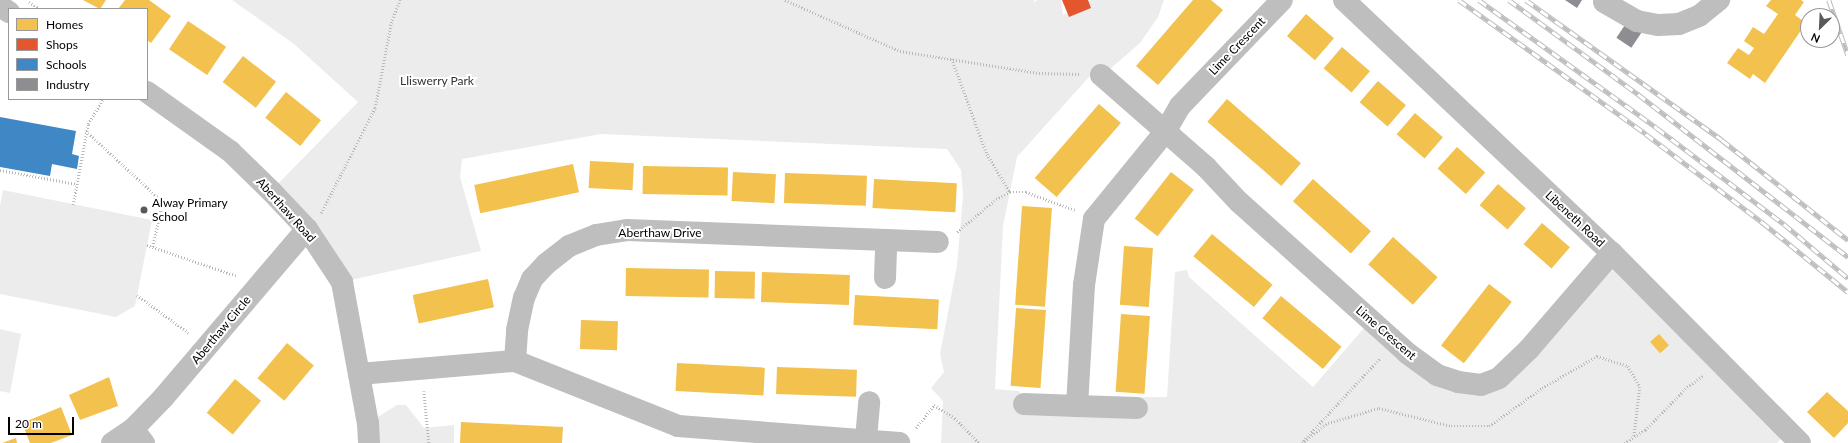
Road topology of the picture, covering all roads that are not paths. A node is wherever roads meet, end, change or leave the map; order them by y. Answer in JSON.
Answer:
{"nodes":[{"id":1,"x":1282,"y":0,"type":"edge"},
{"id":2,"x":1344,"y":0,"type":"edge"},
{"id":3,"x":1719,"y":0,"type":"edge"},
{"id":4,"x":1604,"y":2,"type":"dead end"},
{"id":5,"x":1101,"y":75,"type":"road end"},
{"id":6,"x":148,"y":93,"type":"edge"},
{"id":7,"x":1165,"y":132,"type":"junction"},
{"id":8,"x":313,"y":223,"type":"junction"},
{"id":9,"x":886,"y":240,"type":"junction"},
{"id":10,"x":938,"y":242,"type":"road end"},
{"id":11,"x":1612,"y":253,"type":"junction"},
{"id":12,"x":885,"y":278,"type":"dead end"},
{"id":13,"x":515,"y":361,"type":"junction"},
{"id":14,"x":359,"y":374,"type":"junction"},
{"id":15,"x":869,"y":402,"type":"dead end"},
{"id":16,"x":1024,"y":404,"type":"dead end"},
{"id":17,"x":1077,"y":406,"type":"junction"},
{"id":18,"x":1137,"y":408,"type":"dead end"},
{"id":19,"x":138,"y":436,"type":"edge"},
{"id":20,"x":905,"y":438,"type":"edge"},
{"id":21,"x":866,"y":439,"type":"junction"},
{"id":22,"x":112,"y":443,"type":"edge"},
{"id":23,"x":369,"y":443,"type":"edge"},
{"id":24,"x":1800,"y":443,"type":"edge"}],
"edges":[{"from":1,"to":7,"type":"street","name":"Lime Crescent"},
{"from":2,"to":11,"type":"street","name":"Libeneth Road"},
{"from":3,"to":4,"type":"street"},
{"from":5,"to":7,"type":"street","name":"Lime Crescent"},
{"from":6,"to":8,"type":"street","name":"Aberthaw Road"},
{"from":7,"to":11,"type":"street","name":"Lime Crescent"},
{"from":7,"to":17,"type":"street","name":"Lime Crescent"},
{"from":8,"to":14,"type":"street","name":"Aberthaw Road"},
{"from":8,"to":19,"type":"street","name":"Aberthaw Circle"},
{"from":9,"to":10,"type":"street","name":"Aberthaw Drive"},
{"from":9,"to":12,"type":"street"},
{"from":9,"to":13,"type":"street","name":"Aberthaw Drive"},
{"from":11,"to":24,"type":"street","name":"Libeneth Road"},
{"from":13,"to":14,"type":"street"},
{"from":13,"to":21,"type":"street"},
{"from":14,"to":23,"type":"street","name":"Aberthaw Road"},
{"from":15,"to":21,"type":"street"},
{"from":16,"to":17,"type":"street"},
{"from":17,"to":18,"type":"street"},
{"from":19,"to":22,"type":"street","name":"Aberthaw Circle"},
{"from":20,"to":21,"type":"street"}]}
